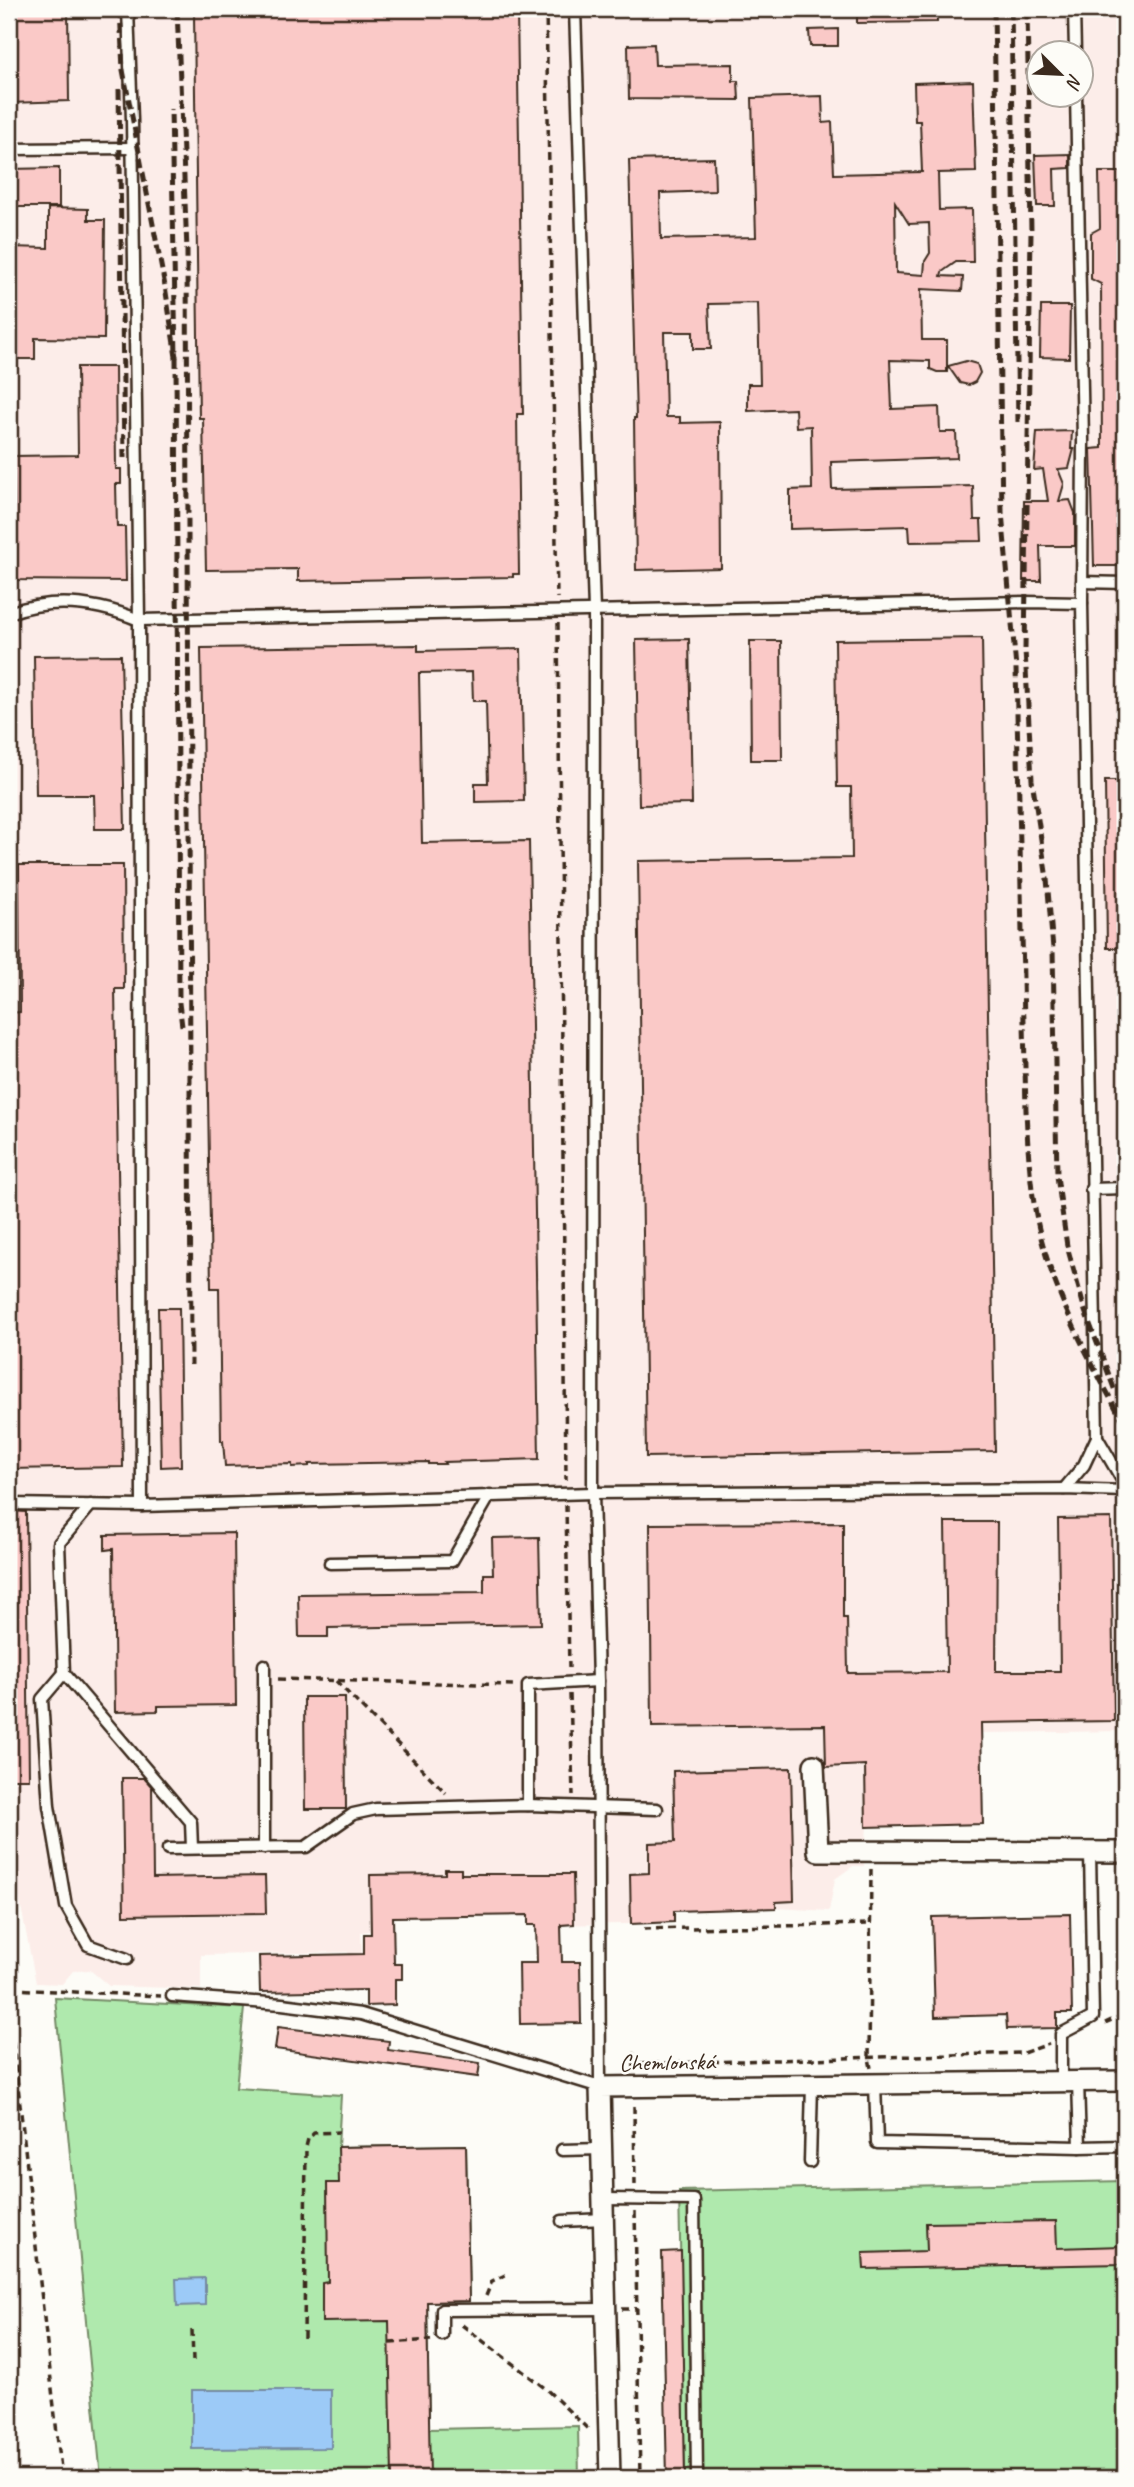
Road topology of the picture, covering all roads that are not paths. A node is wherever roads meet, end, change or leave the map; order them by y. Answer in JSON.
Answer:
{"nodes":[{"id":1,"x":128,"y":9,"type":"edge"},
{"id":2,"x":575,"y":9,"type":"edge"},
{"id":3,"x":1074,"y":9,"type":"edge"},
{"id":4,"x":1075,"y":38,"type":"edge"},
{"id":5,"x":1076,"y":108,"type":"edge"},
{"id":6,"x":133,"y":148,"type":"junction"},
{"id":7,"x":9,"y":149,"type":"edge"},
{"id":8,"x":1082,"y":582,"type":"junction"},
{"id":9,"x":1125,"y":583,"type":"edge"},
{"id":10,"x":1082,"y":603,"type":"junction"},
{"id":11,"x":594,"y":611,"type":"junction"},
{"id":12,"x":9,"y":613,"type":"edge"},
{"id":13,"x":139,"y":620,"type":"junction"},
{"id":14,"x":1125,"y":1188,"type":"edge"},
{"id":15,"x":1091,"y":1189,"type":"junction"},
{"id":16,"x":1097,"y":1437,"type":"junction"},
{"id":17,"x":1125,"y":1485,"type":"edge"},
{"id":18,"x":1064,"y":1489,"type":"junction"},
{"id":19,"x":1125,"y":1491,"type":"edge"},
{"id":20,"x":593,"y":1493,"type":"junction"},
{"id":21,"x":490,"y":1496,"type":"junction"},
{"id":22,"x":9,"y":1504,"type":"edge"},
{"id":23,"x":91,"y":1505,"type":"junction"},
{"id":24,"x":142,"y":1506,"type":"junction"},
{"id":25,"x":330,"y":1563,"type":"dead end"},
{"id":26,"x":264,"y":1665,"type":"dead end"},
{"id":27,"x":64,"y":1673,"type":"junction"},
{"id":28,"x":598,"y":1681,"type":"junction"},
{"id":29,"x":814,"y":1766,"type":"dead end"},
{"id":30,"x":528,"y":1805,"type":"junction"},
{"id":31,"x":597,"y":1807,"type":"junction"},
{"id":32,"x":657,"y":1809,"type":"dead end"},
{"id":33,"x":264,"y":1847,"type":"junction"},
{"id":34,"x":192,"y":1848,"type":"junction"},
{"id":35,"x":168,"y":1849,"type":"dead end"},
{"id":36,"x":1090,"y":1852,"type":"junction"},
{"id":37,"x":1125,"y":1852,"type":"edge"},
{"id":38,"x":127,"y":1959,"type":"dead end"},
{"id":39,"x":173,"y":1996,"type":"road end"},
{"id":40,"x":1070,"y":2081,"type":"junction"},
{"id":41,"x":1125,"y":2081,"type":"edge"},
{"id":42,"x":875,"y":2083,"type":"junction"},
{"id":43,"x":812,"y":2084,"type":"junction"},
{"id":44,"x":600,"y":2087,"type":"junction"},
{"id":45,"x":1125,"y":2146,"type":"edge"},
{"id":46,"x":1080,"y":2147,"type":"junction"},
{"id":47,"x":602,"y":2149,"type":"junction"},
{"id":48,"x":562,"y":2150,"type":"dead end"},
{"id":49,"x":810,"y":2162,"type":"dead end"},
{"id":50,"x":603,"y":2199,"type":"junction"},
{"id":51,"x":604,"y":2219,"type":"junction"},
{"id":52,"x":562,"y":2221,"type":"dead end"},
{"id":53,"x":606,"y":2309,"type":"junction"},
{"id":54,"x":442,"y":2335,"type":"dead end"},
{"id":55,"x":610,"y":2478,"type":"edge"},
{"id":56,"x":698,"y":2478,"type":"edge"}],
"edges":[{"from":1,"to":6,"type":"lane"},
{"from":2,"to":11,"type":"lane"},
{"from":3,"to":4,"type":"lane"},
{"from":5,"to":8,"type":"lane"},
{"from":6,"to":7,"type":"lane"},
{"from":6,"to":13,"type":"lane"},
{"from":8,"to":9,"type":"lane"},
{"from":8,"to":10,"type":"lane"},
{"from":10,"to":11,"type":"lane"},
{"from":10,"to":15,"type":"lane"},
{"from":11,"to":13,"type":"lane"},
{"from":11,"to":20,"type":"lane"},
{"from":12,"to":13,"type":"lane"},
{"from":13,"to":24,"type":"lane"},
{"from":14,"to":15,"type":"lane"},
{"from":15,"to":16,"type":"lane"},
{"from":16,"to":17,"type":"lane"},
{"from":16,"to":18,"type":"lane"},
{"from":18,"to":19,"type":"lane"},
{"from":18,"to":20,"type":"lane"},
{"from":20,"to":21,"type":"lane"},
{"from":20,"to":28,"type":"lane"},
{"from":21,"to":24,"type":"lane"},
{"from":21,"to":25,"type":"lane"},
{"from":22,"to":23,"type":"lane"},
{"from":23,"to":24,"type":"lane"},
{"from":23,"to":27,"type":"lane"},
{"from":26,"to":33,"type":"lane"},
{"from":27,"to":34,"type":"lane"},
{"from":27,"to":38,"type":"lane"},
{"from":28,"to":30,"type":"lane"},
{"from":28,"to":31,"type":"lane"},
{"from":29,"to":36,"type":"street"},
{"from":30,"to":31,"type":"lane"},
{"from":30,"to":33,"type":"lane"},
{"from":31,"to":32,"type":"lane"},
{"from":31,"to":44,"type":"lane"},
{"from":33,"to":34,"type":"lane"},
{"from":34,"to":35,"type":"lane"},
{"from":36,"to":37,"type":"street"},
{"from":36,"to":40,"type":"lane"},
{"from":39,"to":44,"type":"lane"},
{"from":40,"to":41,"type":"street","name":"Chemlonská"},
{"from":40,"to":42,"type":"street","name":"Chemlonská"},
{"from":40,"to":46,"type":"lane"},
{"from":42,"to":43,"type":"street","name":"Chemlonská"},
{"from":42,"to":46,"type":"lane"},
{"from":43,"to":44,"type":"street","name":"Chemlonská"},
{"from":43,"to":49,"type":"lane"},
{"from":44,"to":47,"type":"street","name":"Chemlonská"},
{"from":45,"to":46,"type":"lane"},
{"from":47,"to":48,"type":"lane"},
{"from":47,"to":50,"type":"street","name":"Chemlonská"},
{"from":50,"to":51,"type":"street","name":"Chemlonská"},
{"from":50,"to":56,"type":"lane"},
{"from":51,"to":52,"type":"lane"},
{"from":51,"to":53,"type":"street","name":"Chemlonská"},
{"from":53,"to":54,"type":"lane"},
{"from":53,"to":55,"type":"street","name":"Chemlonská"}]}
